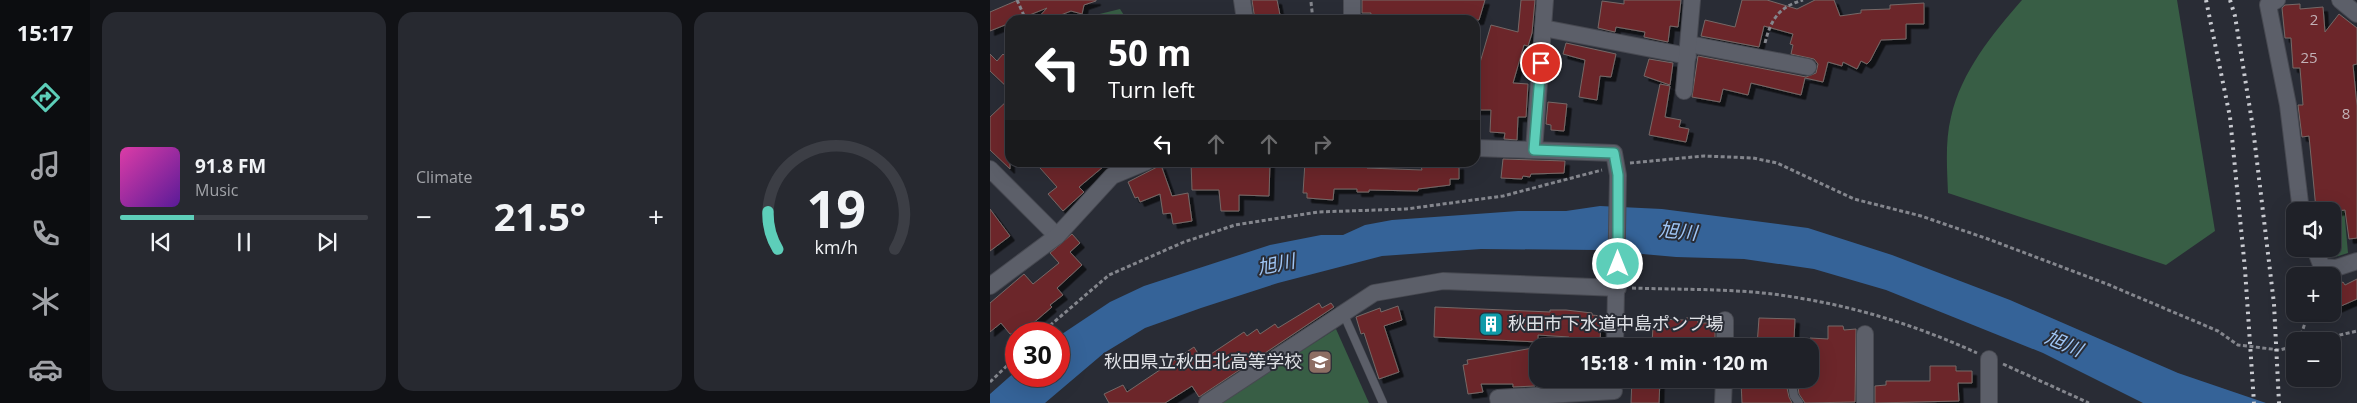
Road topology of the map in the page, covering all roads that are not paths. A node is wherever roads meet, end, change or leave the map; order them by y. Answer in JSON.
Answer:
{"nodes":[{"id":1,"x":1242,"y":0,"type":"edge"},
{"id":2,"x":1352,"y":0,"type":"edge"},
{"id":3,"x":1545,"y":0,"type":"edge"},
{"id":4,"x":1692,"y":0,"type":"edge"},
{"id":5,"x":2277,"y":0,"type":"edge"},
{"id":6,"x":2340,"y":0,"type":"edge"},
{"id":7,"x":2357,"y":14,"type":"edge"},
{"id":8,"x":1245,"y":15,"type":"edge"},
{"id":9,"x":1352,"y":15,"type":"edge"},
{"id":10,"x":1543,"y":28,"type":"junction"},
{"id":11,"x":1688,"y":50,"type":"junction"},
{"id":12,"x":1808,"y":67,"type":"dead end"},
{"id":13,"x":1684,"y":91,"type":"dead end"},
{"id":14,"x":1480,"y":148,"type":"edge"},
{"id":15,"x":1534,"y":150,"type":"junction"},
{"id":16,"x":1134,"y":167,"type":"edge"},
{"id":17,"x":990,"y":169,"type":"edge"},
{"id":18,"x":2300,"y":202,"type":"edge"},
{"id":19,"x":1057,"y":236,"type":"junction"},
{"id":20,"x":2318,"y":257,"type":"edge"},
{"id":21,"x":2357,"y":261,"type":"edge"},
{"id":22,"x":990,"y":286,"type":"edge"},
{"id":23,"x":1618,"y":288,"type":"junction"},
{"id":24,"x":1344,"y":314,"type":"junction"},
{"id":25,"x":1725,"y":320,"type":"dead end"},
{"id":26,"x":1865,"y":334,"type":"dead end"},
{"id":27,"x":1615,"y":338,"type":"edge"},
{"id":28,"x":1725,"y":338,"type":"edge"},
{"id":29,"x":1989,"y":358,"type":"dead end"},
{"id":30,"x":1724,"y":388,"type":"edge"},
{"id":31,"x":1793,"y":388,"type":"edge"},
{"id":32,"x":1614,"y":391,"type":"edge"},
{"id":33,"x":1207,"y":403,"type":"edge"},
{"id":34,"x":1383,"y":403,"type":"edge"},
{"id":35,"x":1499,"y":403,"type":"edge"},
{"id":36,"x":1723,"y":403,"type":"edge"},
{"id":37,"x":1798,"y":403,"type":"edge"},
{"id":38,"x":1865,"y":403,"type":"edge"},
{"id":39,"x":1989,"y":403,"type":"edge"}],
"edges":[{"from":1,"to":8,"type":"street"},
{"from":2,"to":9,"type":"street"},
{"from":3,"to":10,"type":"street"},
{"from":4,"to":11,"type":"street"},
{"from":5,"to":18,"type":"street"},
{"from":6,"to":7,"type":"street"},
{"from":10,"to":11,"type":"street"},
{"from":10,"to":15,"type":"street"},
{"from":11,"to":12,"type":"street"},
{"from":11,"to":13,"type":"street"},
{"from":14,"to":15,"type":"street"},
{"from":15,"to":23,"type":"street"},
{"from":16,"to":19,"type":"street"},
{"from":17,"to":19,"type":"street"},
{"from":19,"to":22,"type":"street"},
{"from":20,"to":21,"type":"street"},
{"from":23,"to":24,"type":"street"},
{"from":23,"to":27,"type":"street"},
{"from":24,"to":33,"type":"street"},
{"from":24,"to":34,"type":"lane"},
{"from":25,"to":28,"type":"street"},
{"from":26,"to":38,"type":"street"},
{"from":29,"to":39,"type":"street"},
{"from":30,"to":36,"type":"street"},
{"from":31,"to":37,"type":"lane"},
{"from":32,"to":35,"type":"street"}]}
